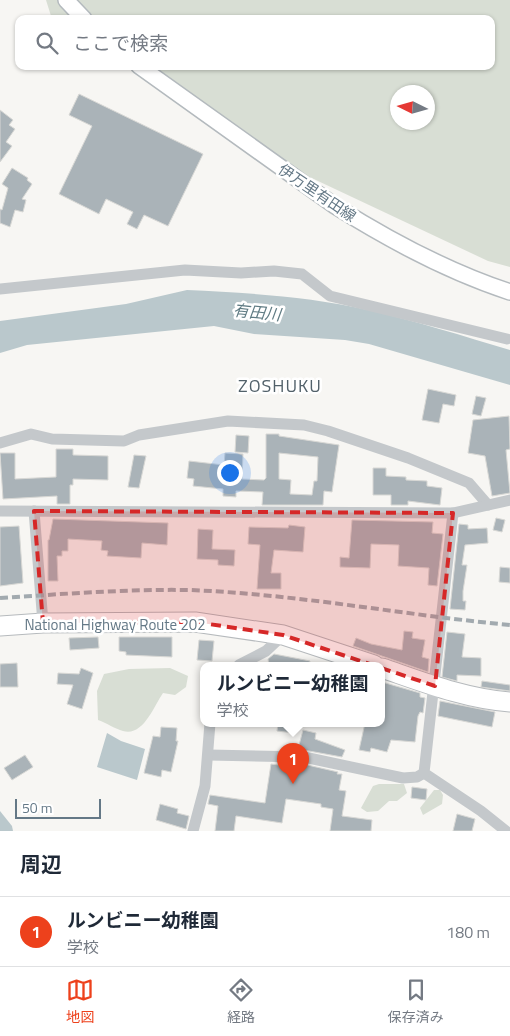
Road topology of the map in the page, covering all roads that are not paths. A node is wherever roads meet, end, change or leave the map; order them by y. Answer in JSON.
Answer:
{"nodes":[{"id":1,"x":66,"y":0,"type":"edge"},
{"id":2,"x":80,"y":15,"type":"edge"},
{"id":3,"x":145,"y":70,"type":"edge"},
{"id":4,"x":0,"y":289,"type":"edge"},
{"id":5,"x":510,"y":292,"type":"edge"},
{"id":6,"x":507,"y":339,"type":"dead end"},
{"id":7,"x":0,"y":443,"type":"edge"},
{"id":8,"x":510,"y":500,"type":"edge"},
{"id":9,"x":488,"y":505,"type":"junction"},
{"id":10,"x":0,"y":511,"type":"edge"},
{"id":11,"x":34,"y":511,"type":"junction"},
{"id":12,"x":453,"y":513,"type":"junction"},
{"id":13,"x":42,"y":623,"type":"junction"},
{"id":14,"x":0,"y":626,"type":"edge"},
{"id":15,"x":283,"y":635,"type":"junction"},
{"id":16,"x":245,"y":662,"type":"edge"},
{"id":17,"x":365,"y":662,"type":"edge"},
{"id":18,"x":385,"y":669,"type":"edge"},
{"id":19,"x":435,"y":686,"type":"junction"},
{"id":20,"x":510,"y":702,"type":"edge"},
{"id":21,"x":210,"y":727,"type":"edge"},
{"id":22,"x":209,"y":754,"type":"junction"},
{"id":23,"x":424,"y":773,"type":"junction"},
{"id":24,"x":193,"y":831,"type":"edge"},
{"id":25,"x":506,"y":831,"type":"edge"}],
"edges":[{"from":1,"to":2,"type":"main road"},
{"from":3,"to":5,"type":"main road","name":"伊万里有田線"},
{"from":4,"to":6,"type":"street"},
{"from":7,"to":9,"type":"street"},
{"from":8,"to":9,"type":"street"},
{"from":9,"to":12,"type":"street"},
{"from":10,"to":11,"type":"street"},
{"from":11,"to":12,"type":"street"},
{"from":11,"to":13,"type":"street"},
{"from":12,"to":19,"type":"street"},
{"from":13,"to":14,"type":"highway","name":"National Highway Route 202"},
{"from":13,"to":15,"type":"highway","name":"National Highway Route 202"},
{"from":15,"to":16,"type":"street"},
{"from":15,"to":17,"type":"highway","name":"National Highway Route 202"},
{"from":18,"to":19,"type":"highway"},
{"from":19,"to":20,"type":"highway"},
{"from":19,"to":23,"type":"street"},
{"from":21,"to":22,"type":"street"},
{"from":22,"to":23,"type":"street"},
{"from":22,"to":24,"type":"street"},
{"from":23,"to":25,"type":"street"}]}
